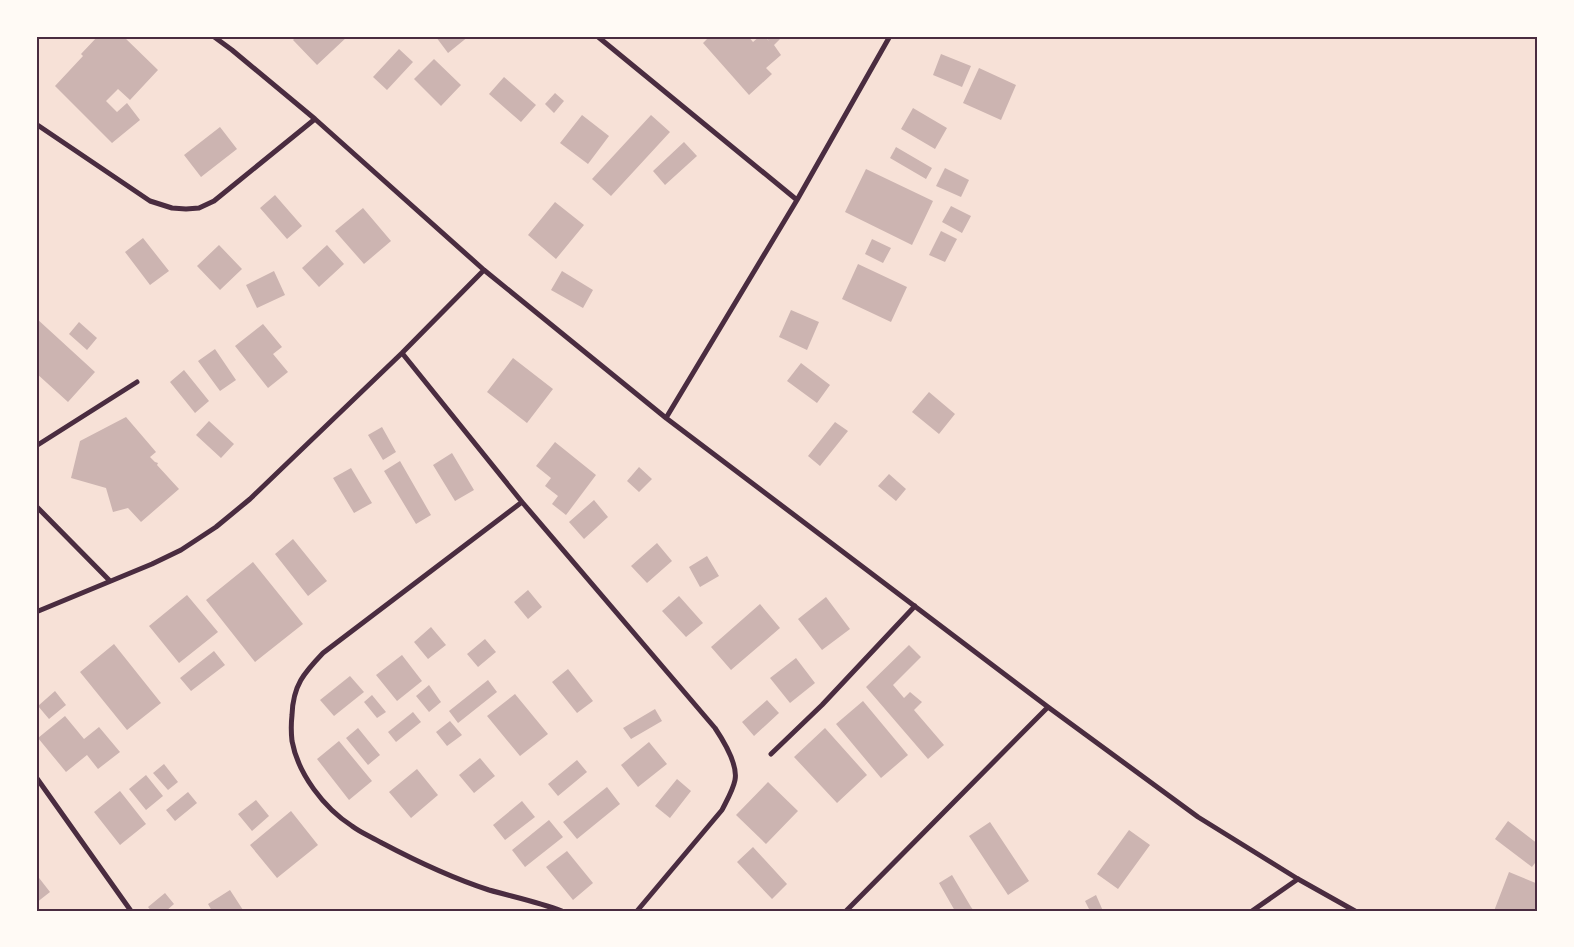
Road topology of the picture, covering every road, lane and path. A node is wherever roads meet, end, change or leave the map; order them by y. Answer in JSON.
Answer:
{"nodes":[{"id":1,"x":213,"y":36,"type":"edge"},
{"id":2,"x":597,"y":36,"type":"edge"},
{"id":3,"x":890,"y":36,"type":"edge"},
{"id":4,"x":315,"y":119,"type":"junction"},
{"id":5,"x":36,"y":124,"type":"edge"},
{"id":6,"x":796,"y":200,"type":"junction"},
{"id":7,"x":484,"y":270,"type":"junction"},
{"id":8,"x":402,"y":353,"type":"junction"},
{"id":9,"x":138,"y":382,"type":"dead end"},
{"id":10,"x":666,"y":418,"type":"junction"},
{"id":11,"x":36,"y":446,"type":"edge"},
{"id":12,"x":522,"y":502,"type":"junction"},
{"id":13,"x":36,"y":506,"type":"edge"},
{"id":14,"x":110,"y":581,"type":"junction"},
{"id":15,"x":915,"y":606,"type":"junction"},
{"id":16,"x":36,"y":612,"type":"edge"},
{"id":17,"x":1048,"y":707,"type":"junction"},
{"id":18,"x":771,"y":754,"type":"dead end"},
{"id":19,"x":36,"y":777,"type":"edge"},
{"id":20,"x":1298,"y":879,"type":"junction"},
{"id":21,"x":131,"y":911,"type":"edge"},
{"id":22,"x":562,"y":911,"type":"edge"},
{"id":23,"x":637,"y":911,"type":"edge"},
{"id":24,"x":846,"y":911,"type":"edge"},
{"id":25,"x":1252,"y":911,"type":"edge"},
{"id":26,"x":1355,"y":911,"type":"edge"}],
"edges":[{"from":1,"to":4,"type":"street"},
{"from":2,"to":6,"type":"street"},
{"from":3,"to":6,"type":"street"},
{"from":4,"to":5,"type":"street"},
{"from":4,"to":7,"type":"street"},
{"from":6,"to":10,"type":"street"},
{"from":7,"to":8,"type":"street"},
{"from":7,"to":10,"type":"street"},
{"from":8,"to":12,"type":"street"},
{"from":8,"to":14,"type":"street"},
{"from":9,"to":11,"type":"street"},
{"from":10,"to":15,"type":"street"},
{"from":12,"to":22,"type":"street"},
{"from":12,"to":23,"type":"street"},
{"from":13,"to":14,"type":"street"},
{"from":14,"to":16,"type":"street"},
{"from":15,"to":17,"type":"street"},
{"from":15,"to":18,"type":"street"},
{"from":17,"to":20,"type":"street"},
{"from":17,"to":24,"type":"street"},
{"from":19,"to":21,"type":"street"},
{"from":20,"to":25,"type":"street"},
{"from":20,"to":26,"type":"street"}]}
